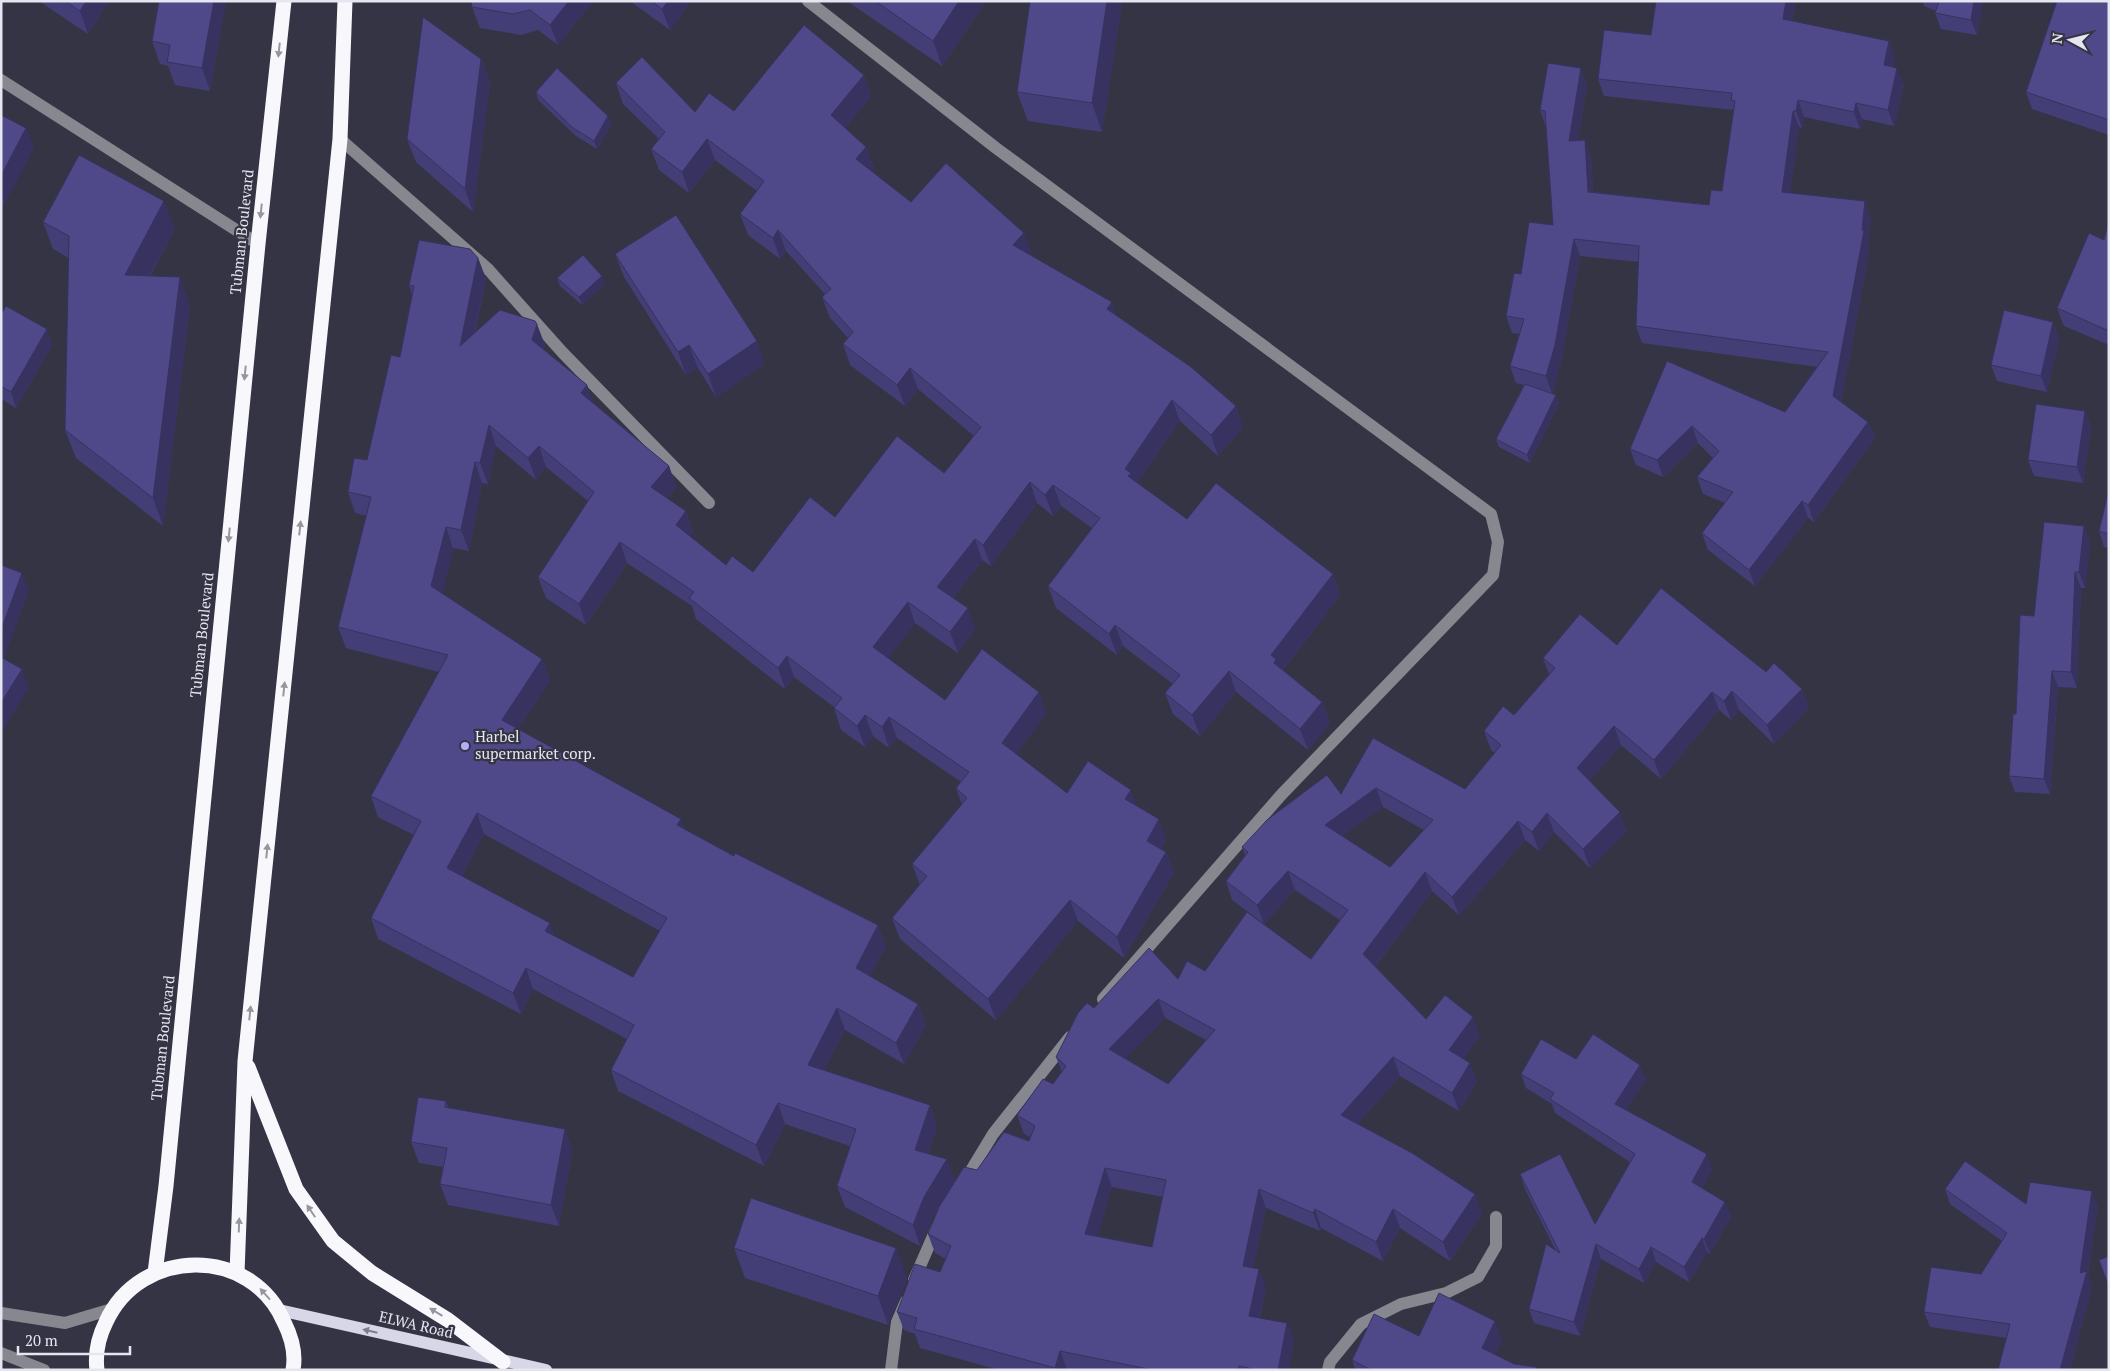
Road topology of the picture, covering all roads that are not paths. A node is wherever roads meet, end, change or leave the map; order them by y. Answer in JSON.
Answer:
{"nodes":[{"id":1,"x":284,"y":1,"type":"edge"},
{"id":2,"x":345,"y":1,"type":"edge"},
{"id":3,"x":808,"y":1,"type":"edge"},
{"id":4,"x":1,"y":80,"type":"edge"},
{"id":5,"x":340,"y":139,"type":"junction"},
{"id":6,"x":258,"y":244,"type":"junction"},
{"id":7,"x":709,"y":503,"type":"dead end"},
{"id":8,"x":1092,"y":1011,"type":"edge"},
{"id":9,"x":1079,"y":1026,"type":"edge"},
{"id":10,"x":245,"y":1061,"type":"junction"},
{"id":11,"x":958,"y":1190,"type":"edge"},
{"id":12,"x":944,"y":1214,"type":"edge"},
{"id":13,"x":1496,"y":1217,"type":"dead end"},
{"id":14,"x":154,"y":1272,"type":"junction"},
{"id":15,"x":237,"y":1273,"type":"junction"},
{"id":16,"x":112,"y":1309,"type":"junction"},
{"id":17,"x":279,"y":1310,"type":"junction"},
{"id":18,"x":1,"y":1313,"type":"edge"},
{"id":19,"x":2,"y":1354,"type":"edge"},
{"id":20,"x":503,"y":1362,"type":"junction"},
{"id":21,"x":44,"y":1370,"type":"edge"},
{"id":22,"x":97,"y":1370,"type":"edge"},
{"id":23,"x":293,"y":1370,"type":"edge"},
{"id":24,"x":546,"y":1370,"type":"edge"},
{"id":25,"x":891,"y":1370,"type":"edge"},
{"id":26,"x":1328,"y":1370,"type":"edge"}],
"edges":[{"from":1,"to":6,"type":"highway","name":"Tubman Boulevard","one_way":true},
{"from":2,"to":5,"type":"highway"},
{"from":3,"to":8,"type":"street"},
{"from":4,"to":6,"type":"street"},
{"from":5,"to":7,"type":"street"},
{"from":10,"to":5,"type":"highway","one_way":true},
{"from":6,"to":14,"type":"highway","name":"Tubman Boulevard","one_way":true},
{"from":9,"to":11,"type":"street"},
{"from":15,"to":10,"type":"highway","one_way":true},
{"from":20,"to":10,"type":"highway","one_way":true},
{"from":12,"to":25,"type":"street"},
{"from":13,"to":26,"type":"street"},
{"from":14,"to":15,"type":"highway"},
{"from":14,"to":16,"type":"highway"},
{"from":17,"to":15,"type":"highway","one_way":true},
{"from":16,"to":18,"type":"street"},
{"from":16,"to":22,"type":"highway"},
{"from":20,"to":17,"type":"main road","name":"ELWA Road","one_way":true},
{"from":17,"to":23,"type":"highway"},
{"from":19,"to":21,"type":"street"},
{"from":20,"to":24,"type":"main road","name":"ELWA Road"}]}
